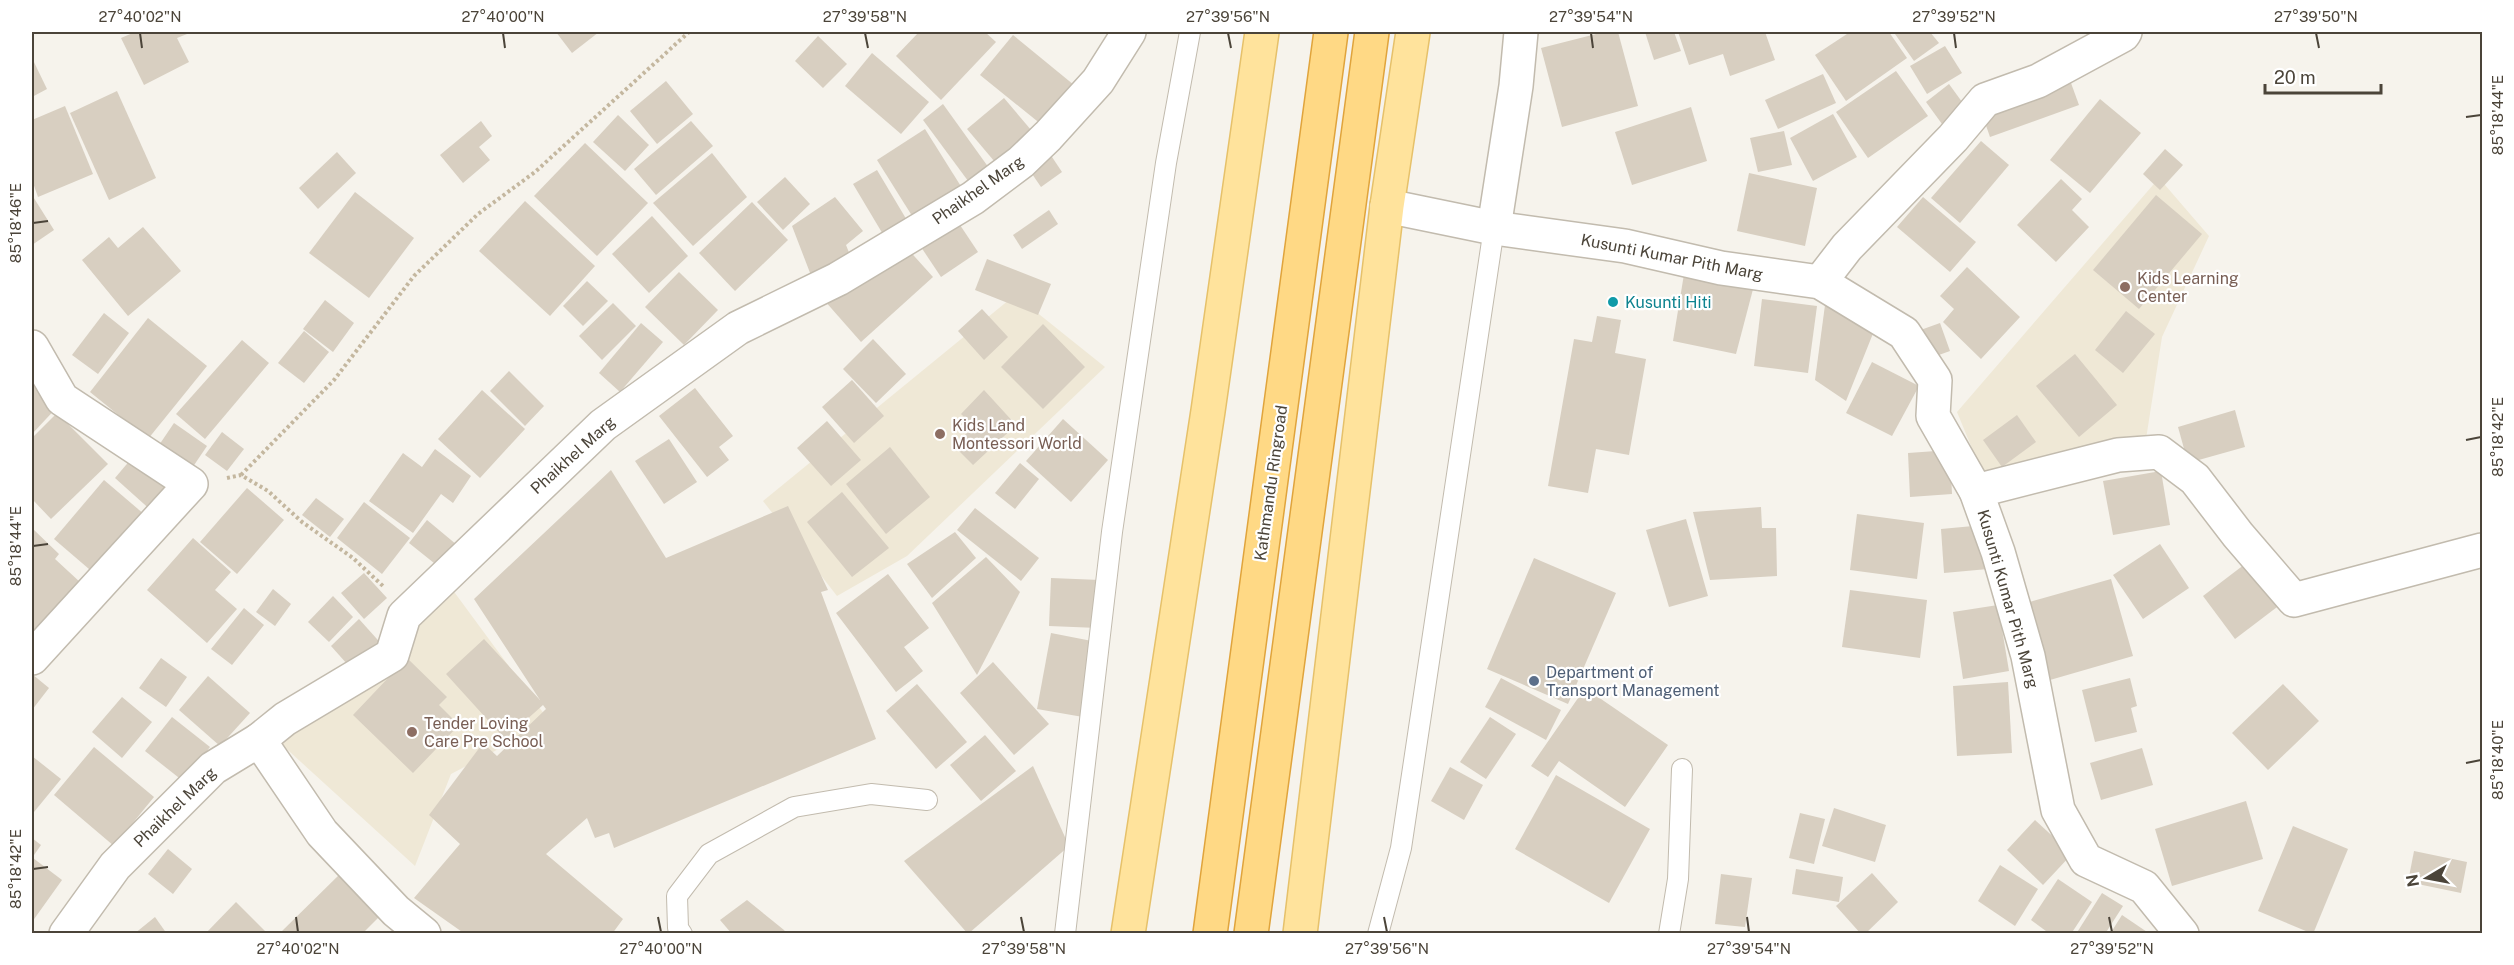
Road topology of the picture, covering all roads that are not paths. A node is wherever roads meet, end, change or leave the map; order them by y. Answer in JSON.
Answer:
{"nodes":[{"id":1,"x":1129,"y":32,"type":"edge"},
{"id":2,"x":1190,"y":32,"type":"edge"},
{"id":3,"x":1262,"y":32,"type":"edge"},
{"id":4,"x":1331,"y":32,"type":"edge"},
{"id":5,"x":1372,"y":32,"type":"edge"},
{"id":6,"x":1413,"y":32,"type":"edge"},
{"id":7,"x":1521,"y":32,"type":"edge"},
{"id":8,"x":2125,"y":32,"type":"edge"},
{"id":9,"x":1387,"y":206,"type":"junction"},
{"id":10,"x":1494,"y":228,"type":"junction"},
{"id":11,"x":1820,"y":282,"type":"junction"},
{"id":12,"x":32,"y":347,"type":"edge"},
{"id":13,"x":1976,"y":491,"type":"junction"},
{"id":14,"x":2482,"y":550,"type":"edge"},
{"id":15,"x":32,"y":658,"type":"edge"},
{"id":16,"x":259,"y":740,"type":"junction"},
{"id":17,"x":1682,"y":769,"type":"dead end"},
{"id":18,"x":927,"y":800,"type":"dead end"},
{"id":19,"x":66,"y":933,"type":"edge"},
{"id":20,"x":424,"y":933,"type":"edge"},
{"id":21,"x":682,"y":933,"type":"edge"},
{"id":22,"x":1065,"y":933,"type":"edge"},
{"id":23,"x":1128,"y":933,"type":"edge"},
{"id":24,"x":1209,"y":933,"type":"edge"},
{"id":25,"x":1251,"y":933,"type":"edge"},
{"id":26,"x":1300,"y":933,"type":"edge"},
{"id":27,"x":1378,"y":933,"type":"edge"},
{"id":28,"x":1669,"y":933,"type":"edge"},
{"id":29,"x":2182,"y":933,"type":"edge"}],
"edges":[{"from":1,"to":16,"type":"street","name":"Phaikhel Marg"},
{"from":2,"to":22,"type":"lane"},
{"from":3,"to":23,"type":"main road"},
{"from":4,"to":24,"type":"highway","name":"Kathmandu Ringroad"},
{"from":5,"to":25,"type":"highway"},
{"from":6,"to":9,"type":"main road"},
{"from":7,"to":10,"type":"street"},
{"from":8,"to":11,"type":"street"},
{"from":9,"to":10,"type":"street","name":"Kusunti Kumar Pith Marg"},
{"from":9,"to":26,"type":"main road"},
{"from":10,"to":11,"type":"street","name":"Kusunti Kumar Pith Marg"},
{"from":10,"to":27,"type":"lane"},
{"from":11,"to":13,"type":"street","name":"Kusunti Kumar Pith Marg"},
{"from":12,"to":15,"type":"street"},
{"from":13,"to":14,"type":"street"},
{"from":13,"to":29,"type":"street","name":"Kusunti Kumar Pith Marg"},
{"from":16,"to":19,"type":"street","name":"Phaikhel Marg"},
{"from":16,"to":20,"type":"street"},
{"from":17,"to":28,"type":"lane"},
{"from":18,"to":21,"type":"lane"}]}
